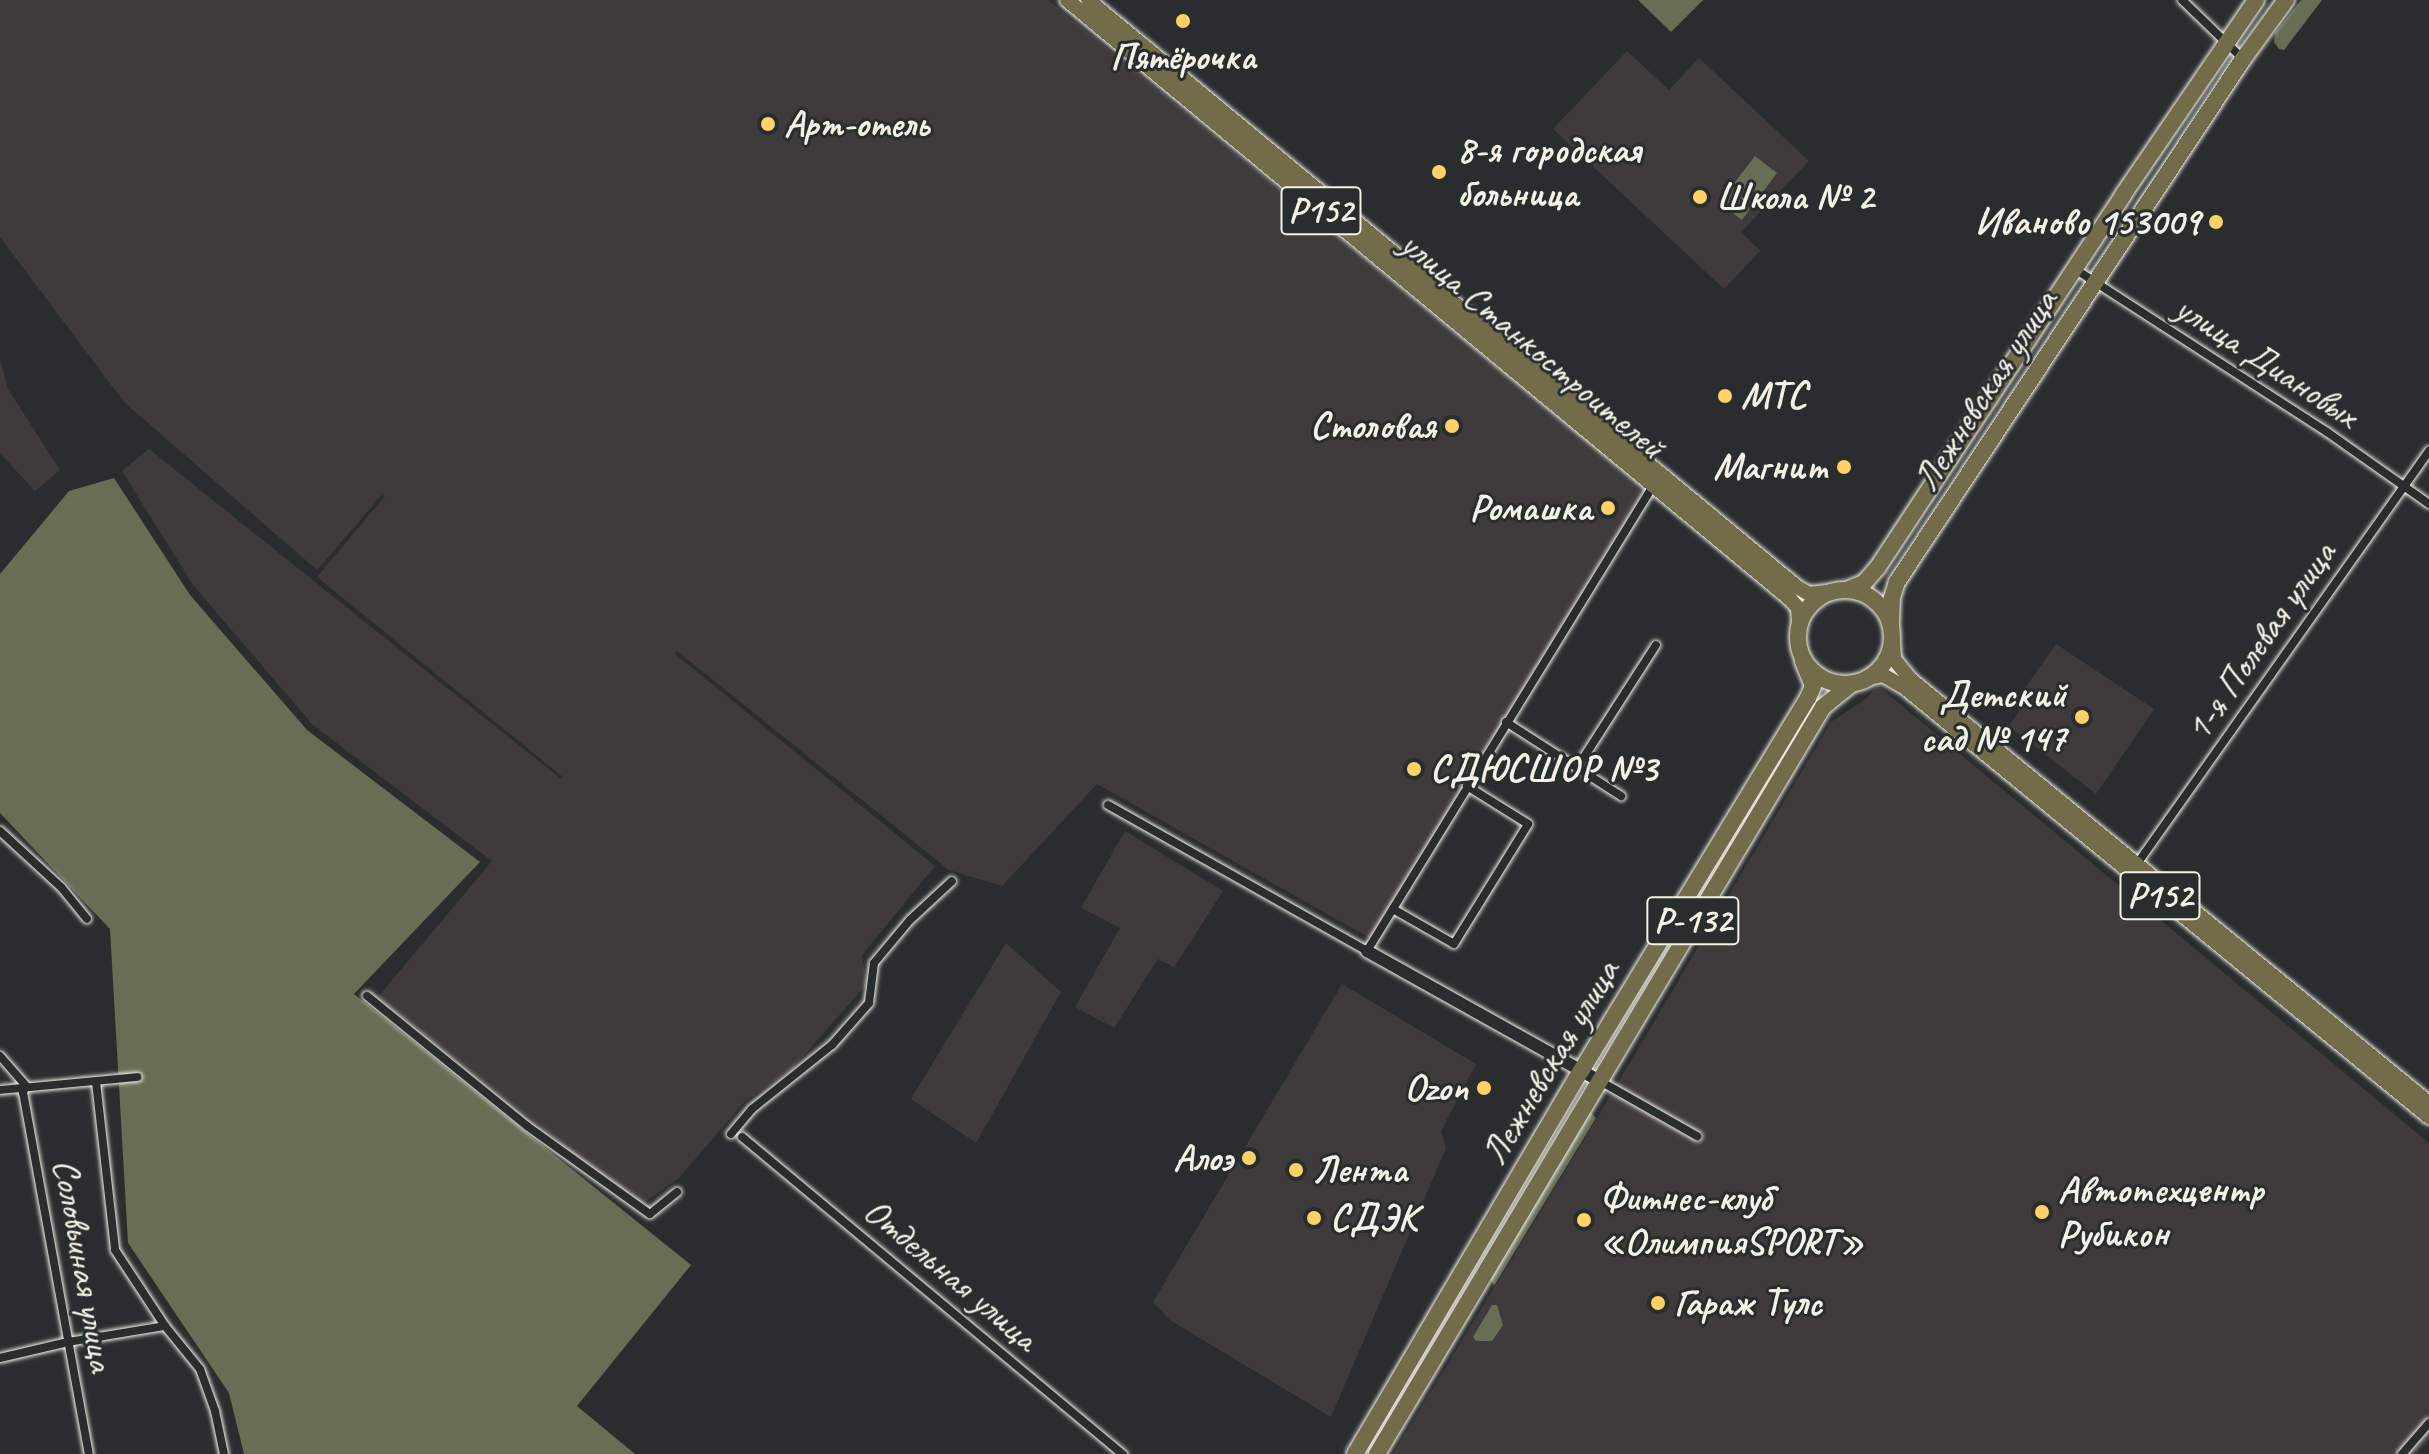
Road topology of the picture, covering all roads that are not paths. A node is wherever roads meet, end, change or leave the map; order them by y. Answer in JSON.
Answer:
{"nodes":[{"id":1,"x":2182,"y":0,"type":"edge"},
{"id":2,"x":2256,"y":0,"type":"edge"},
{"id":3,"x":2286,"y":0,"type":"edge"},
{"id":4,"x":1082,"y":3,"type":"edge"},
{"id":5,"x":2225,"y":42,"type":"junction"},
{"id":6,"x":2243,"y":59,"type":"junction"},
{"id":7,"x":2074,"y":268,"type":"junction"},
{"id":8,"x":2094,"y":282,"type":"junction"},
{"id":9,"x":2429,"y":451,"type":"edge"},
{"id":10,"x":1653,"y":486,"type":"junction"},
{"id":11,"x":2404,"y":486,"type":"junction"},
{"id":12,"x":2429,"y":504,"type":"edge"},
{"id":13,"x":1841,"y":590,"type":"junction"},
{"id":14,"x":1799,"y":623,"type":"junction"},
{"id":15,"x":1891,"y":624,"type":"junction"},
{"id":16,"x":1893,"y":643,"type":"junction"},
{"id":17,"x":1656,"y":645,"type":"dead end"},
{"id":18,"x":1803,"y":661,"type":"junction"},
{"id":19,"x":1860,"y":681,"type":"junction"},
{"id":20,"x":1506,"y":722,"type":"junction"},
{"id":21,"x":1577,"y":768,"type":"junction"},
{"id":22,"x":1467,"y":786,"type":"junction"},
{"id":23,"x":1621,"y":796,"type":"dead end"},
{"id":24,"x":1108,"y":805,"type":"dead end"},
{"id":25,"x":0,"y":831,"type":"edge"},
{"id":26,"x":2134,"y":868,"type":"junction"},
{"id":27,"x":952,"y":881,"type":"dead end"},
{"id":28,"x":1393,"y":909,"type":"junction"},
{"id":29,"x":87,"y":919,"type":"dead end"},
{"id":30,"x":1367,"y":951,"type":"junction"},
{"id":31,"x":367,"y":996,"type":"dead end"},
{"id":32,"x":0,"y":1056,"type":"edge"},
{"id":33,"x":1581,"y":1071,"type":"junction"},
{"id":34,"x":137,"y":1077,"type":"dead end"},
{"id":35,"x":1598,"y":1080,"type":"junction"},
{"id":36,"x":96,"y":1082,"type":"junction"},
{"id":37,"x":26,"y":1086,"type":"junction"},
{"id":38,"x":0,"y":1090,"type":"edge"},
{"id":39,"x":2429,"y":1103,"type":"edge"},
{"id":40,"x":2429,"y":1117,"type":"edge"},
{"id":41,"x":731,"y":1134,"type":"dead end"},
{"id":42,"x":1697,"y":1136,"type":"dead end"},
{"id":43,"x":742,"y":1137,"type":"dead end"},
{"id":44,"x":677,"y":1192,"type":"dead end"},
{"id":45,"x":165,"y":1326,"type":"junction"},
{"id":46,"x":68,"y":1342,"type":"junction"},
{"id":47,"x":0,"y":1358,"type":"edge"},
{"id":48,"x":2429,"y":1423,"type":"edge"},
{"id":49,"x":89,"y":1454,"type":"edge"},
{"id":50,"x":224,"y":1454,"type":"edge"},
{"id":51,"x":1123,"y":1454,"type":"edge"},
{"id":52,"x":1355,"y":1454,"type":"edge"},
{"id":53,"x":1377,"y":1454,"type":"edge"},
{"id":54,"x":2402,"y":1454,"type":"edge"}],
"edges":[{"from":1,"to":5,"type":"street"},
{"from":2,"to":5,"type":"highway","name":"Лежневская улица"},
{"from":3,"to":6,"type":"highway","name":"Лежневская улица"},
{"from":4,"to":10,"type":"main road","name":"улица Станкостроителей","number":"Р152"},
{"from":4,"to":13,"type":"main road","name":"улица Станкостроителей","number":"Р152"},
{"from":5,"to":6,"type":"street"},
{"from":5,"to":7,"type":"highway","name":"Лежневская улица"},
{"from":6,"to":8,"type":"highway","name":"Лежневская улица"},
{"from":7,"to":8,"type":"street","name":"улица Диановых"},
{"from":7,"to":13,"type":"highway","name":"Лежневская улица"},
{"from":8,"to":11,"type":"street","name":"улица Диановых"},
{"from":8,"to":15,"type":"highway","name":"Лежневская улица"},
{"from":9,"to":11,"type":"street","name":"1-я Полевая улица"},
{"from":10,"to":14,"type":"main road","name":"улица Станкостроителей","number":"Р152"},
{"from":10,"to":20,"type":"street"},
{"from":11,"to":12,"type":"street","name":"улица Диановых"},
{"from":11,"to":26,"type":"street","name":"1-я Полевая улица"},
{"from":13,"to":14,"type":"highway"},
{"from":13,"to":15,"type":"highway"},
{"from":14,"to":18,"type":"highway"},
{"from":15,"to":16,"type":"highway"},
{"from":16,"to":19,"type":"highway"},
{"from":16,"to":26,"type":"main road","number":"Р152"},
{"from":17,"to":21,"type":"street"},
{"from":18,"to":19,"type":"highway"},
{"from":18,"to":33,"type":"highway","name":"Лежневская улица","number":"Р-132"},
{"from":19,"to":26,"type":"main road","number":"Р152"},
{"from":19,"to":35,"type":"highway","name":"Лежневская улица","number":"Р-132"},
{"from":20,"to":21,"type":"street"},
{"from":20,"to":22,"type":"street"},
{"from":21,"to":23,"type":"street"},
{"from":22,"to":28,"type":"street"},
{"from":22,"to":28,"type":"street"},
{"from":24,"to":30,"type":"street"},
{"from":25,"to":29,"type":"street"},
{"from":26,"to":39,"type":"main road","number":"Р152"},
{"from":26,"to":40,"type":"main road","number":"Р152"},
{"from":27,"to":41,"type":"street"},
{"from":28,"to":30,"type":"street"},
{"from":30,"to":33,"type":"street"},
{"from":31,"to":44,"type":"street"},
{"from":32,"to":37,"type":"street"},
{"from":33,"to":35,"type":"street"},
{"from":33,"to":52,"type":"highway","name":"Лежневская улица","number":"Р-132"},
{"from":34,"to":36,"type":"street"},
{"from":35,"to":42,"type":"street"},
{"from":35,"to":53,"type":"highway","name":"Лежневская улица","number":"Р-132"},
{"from":36,"to":37,"type":"street"},
{"from":36,"to":45,"type":"street"},
{"from":37,"to":38,"type":"street"},
{"from":37,"to":46,"type":"street","name":"Соловьиная улица"},
{"from":43,"to":51,"type":"street","name":"Отдельная улица"},
{"from":45,"to":46,"type":"street"},
{"from":45,"to":50,"type":"street"},
{"from":46,"to":47,"type":"street"},
{"from":46,"to":49,"type":"street","name":"Соловьиная улица"},
{"from":48,"to":54,"type":"street"}]}
